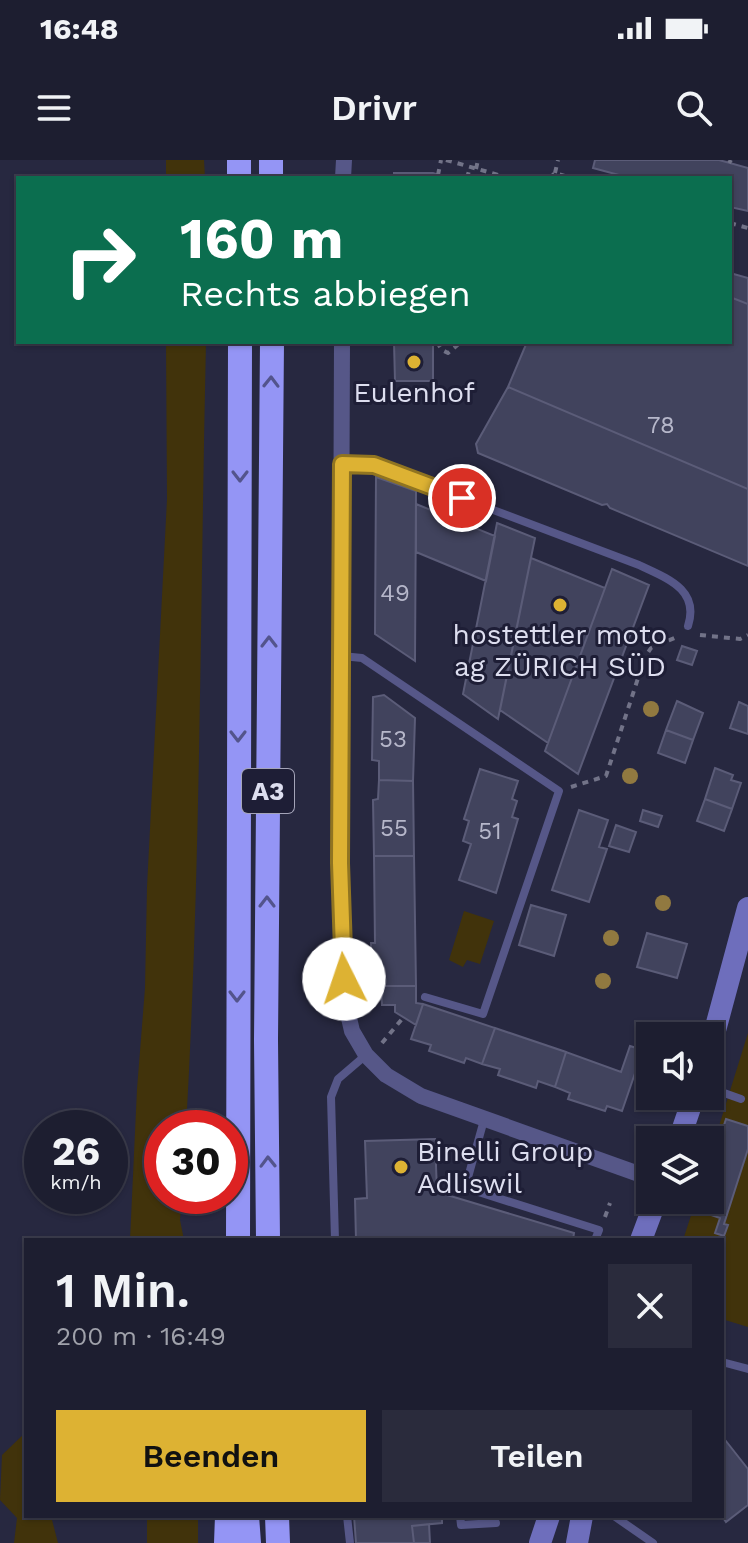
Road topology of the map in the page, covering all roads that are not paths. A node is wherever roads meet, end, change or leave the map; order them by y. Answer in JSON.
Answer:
{"nodes":[{"id":1,"x":240,"y":344,"type":"edge"},
{"id":2,"x":272,"y":344,"type":"edge"},
{"id":3,"x":342,"y":344,"type":"edge"},
{"id":4,"x":342,"y":464,"type":"junction"},
{"id":5,"x":688,"y":626,"type":"dead end"},
{"id":6,"x":341,"y":656,"type":"junction"},
{"id":7,"x":748,"y":908,"type":"edge"},
{"id":8,"x":425,"y":997,"type":"dead end"},
{"id":9,"x":719,"y":1022,"type":"edge"},
{"id":10,"x":366,"y":1055,"type":"junction"},
{"id":11,"x":724,"y":1093,"type":"edge"},
{"id":12,"x":741,"y":1099,"type":"dead end"},
{"id":13,"x":484,"y":1120,"type":"junction"},
{"id":14,"x":636,"y":1173,"type":"edge"},
{"id":15,"x":651,"y":1214,"type":"edge"},
{"id":16,"x":238,"y":1238,"type":"edge"},
{"id":17,"x":268,"y":1238,"type":"edge"},
{"id":18,"x":335,"y":1238,"type":"edge"},
{"id":19,"x":596,"y":1238,"type":"edge"},
{"id":20,"x":642,"y":1238,"type":"edge"},
{"id":21,"x":724,"y":1363,"type":"edge"},
{"id":22,"x":748,"y":1369,"type":"edge"},
{"id":23,"x":227,"y":1518,"type":"edge"},
{"id":24,"x":247,"y":1518,"type":"edge"},
{"id":25,"x":277,"y":1518,"type":"edge"},
{"id":26,"x":347,"y":1518,"type":"edge"},
{"id":27,"x":460,"y":1518,"type":"edge"},
{"id":28,"x":548,"y":1518,"type":"edge"},
{"id":29,"x":582,"y":1518,"type":"edge"},
{"id":30,"x":617,"y":1518,"type":"edge"},
{"id":31,"x":496,"y":1523,"type":"dead end"},
{"id":32,"x":226,"y":1543,"type":"edge"},
{"id":33,"x":249,"y":1543,"type":"edge"},
{"id":34,"x":278,"y":1543,"type":"edge"},
{"id":35,"x":350,"y":1543,"type":"edge"},
{"id":36,"x":540,"y":1543,"type":"edge"},
{"id":37,"x":577,"y":1543,"type":"edge"},
{"id":38,"x":653,"y":1543,"type":"edge"}],
"edges":[{"from":1,"to":16,"type":"highway","number":"A3","one_way":true},
{"from":17,"to":2,"type":"highway","number":"A3","one_way":true},
{"from":3,"to":4,"type":"street"},
{"from":4,"to":5,"type":"lane"},
{"from":4,"to":6,"type":"street"},
{"from":6,"to":8,"type":"lane"},
{"from":6,"to":10,"type":"street"},
{"from":7,"to":9,"type":"main road"},
{"from":10,"to":13,"type":"street"},
{"from":10,"to":18,"type":"lane"},
{"from":11,"to":12,"type":"lane"},
{"from":13,"to":14,"type":"street"},
{"from":13,"to":19,"type":"lane"},
{"from":15,"to":20,"type":"main road"},
{"from":21,"to":22,"type":"lane"},
{"from":23,"to":32,"type":"highway"},
{"from":24,"to":33,"type":"highway"},
{"from":25,"to":34,"type":"highway"},
{"from":26,"to":35,"type":"lane"},
{"from":27,"to":31,"type":"lane"},
{"from":28,"to":36,"type":"main road"},
{"from":29,"to":37,"type":"main road"},
{"from":30,"to":38,"type":"lane"}]}
